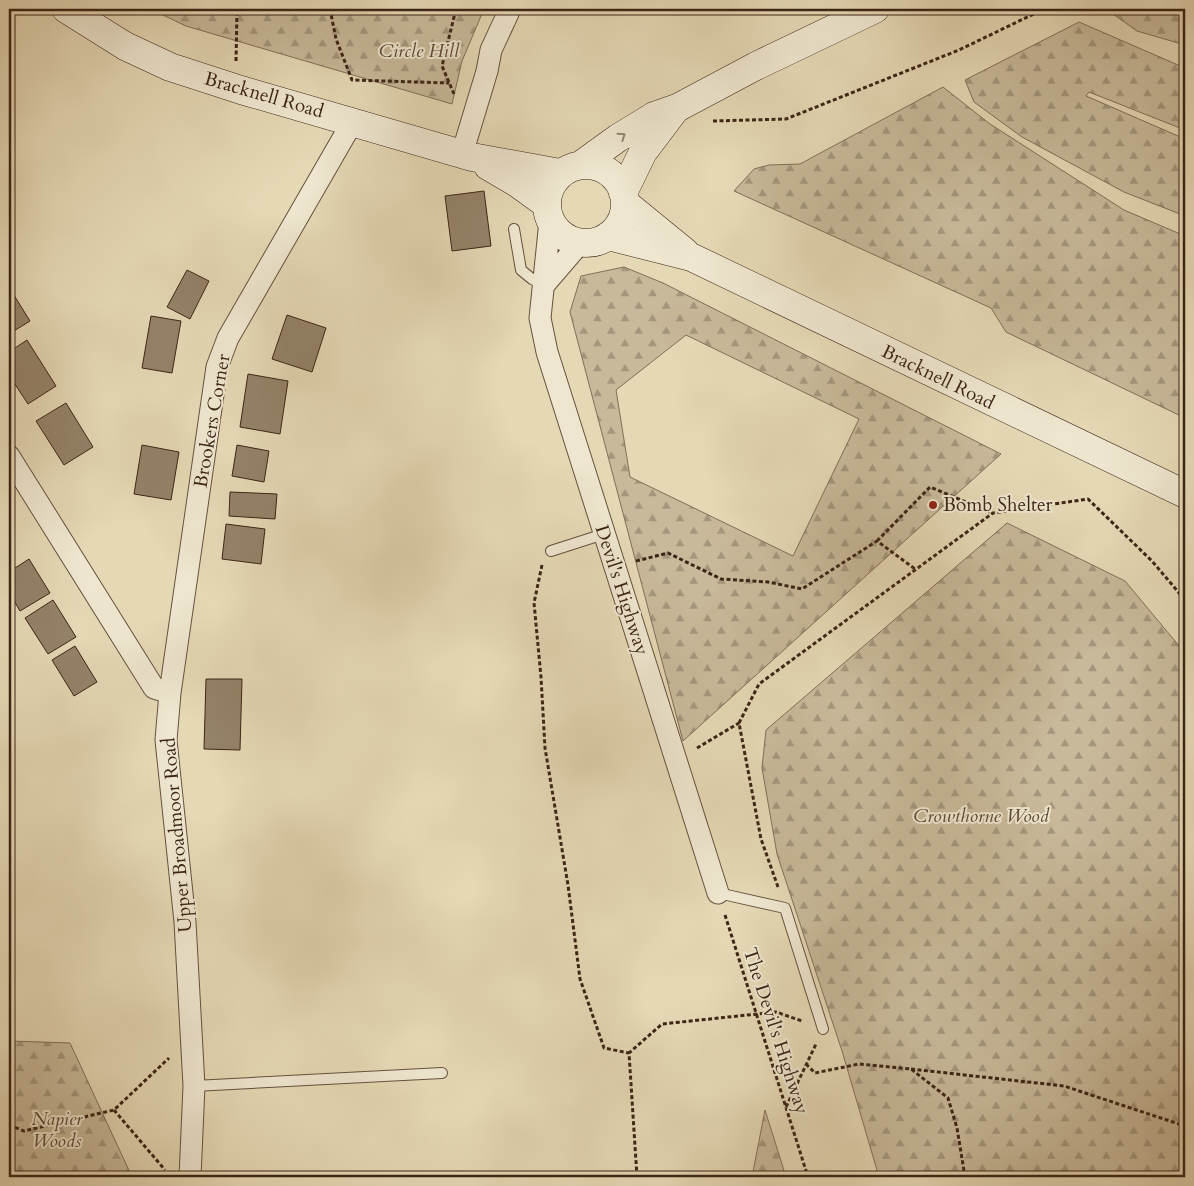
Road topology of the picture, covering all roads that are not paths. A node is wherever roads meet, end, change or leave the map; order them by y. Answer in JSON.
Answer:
{"nodes":[{"id":1,"x":66,"y":9,"type":"edge"},
{"id":2,"x":510,"y":9,"type":"edge"},
{"id":3,"x":875,"y":9,"type":"edge"},
{"id":4,"x":676,"y":108,"type":"junction"},
{"id":5,"x":353,"y":121,"type":"junction"},
{"id":6,"x":468,"y":147,"type":"junction"},
{"id":7,"x":571,"y":169,"type":"junction"},
{"id":8,"x":624,"y":198,"type":"junction"},
{"id":9,"x":548,"y":212,"type":"junction"},
{"id":10,"x":514,"y":229,"type":"dead end"},
{"id":11,"x":608,"y":236,"type":"junction"},
{"id":12,"x":580,"y":243,"type":"junction"},
{"id":13,"x":692,"y":257,"type":"junction"},
{"id":14,"x":544,"y":285,"type":"junction"},
{"id":15,"x":9,"y":456,"type":"edge"},
{"id":16,"x":1185,"y":494,"type":"edge"},
{"id":17,"x":604,"y":534,"type":"junction"},
{"id":18,"x":551,"y":550,"type":"road end"},
{"id":19,"x":170,"y":692,"type":"junction"},
{"id":20,"x":718,"y":893,"type":"joint"},
{"id":21,"x":823,"y":1029,"type":"road end"},
{"id":22,"x":442,"y":1073,"type":"dead end"},
{"id":23,"x":194,"y":1086,"type":"junction"},
{"id":24,"x":190,"y":1177,"type":"edge"}],
"edges":[{"from":1,"to":5,"type":"main road","name":"Bracknell Road"},
{"from":2,"to":6,"type":"street"},
{"from":3,"to":4,"type":"main road"},
{"from":7,"to":4,"type":"main road","one_way":true},
{"from":4,"to":8,"type":"main road"},
{"from":5,"to":6,"type":"main road","name":"Bracknell Road"},
{"from":5,"to":19,"type":"street","name":"Brookers Corner"},
{"from":6,"to":7,"type":"main road","name":"Bracknell Road"},
{"from":6,"to":9,"type":"main road","name":"Bracknell Road"},
{"from":7,"to":8,"type":"main road"},
{"from":7,"to":9,"type":"main road"},
{"from":8,"to":11,"type":"main road"},
{"from":8,"to":13,"type":"main road","name":"Bracknell Road"},
{"from":9,"to":12,"type":"main road"},
{"from":9,"to":14,"type":"street","name":"Devil's Highway"},
{"from":10,"to":14,"type":"lane"},
{"from":11,"to":12,"type":"main road"},
{"from":11,"to":13,"type":"main road","name":"Bracknell Road"},
{"from":12,"to":14,"type":"street"},
{"from":13,"to":16,"type":"main road","name":"Bracknell Road"},
{"from":14,"to":17,"type":"street","name":"Devil's Highway"},
{"from":15,"to":19,"type":"street"},
{"from":17,"to":18,"type":"lane"},
{"from":17,"to":20,"type":"street","name":"Devil's Highway"},
{"from":19,"to":23,"type":"street","name":"Upper Broadmoor Road"},
{"from":20,"to":21,"type":"lane"},
{"from":22,"to":23,"type":"lane"},
{"from":23,"to":24,"type":"street","name":"Upper Broadmoor Road"}]}
